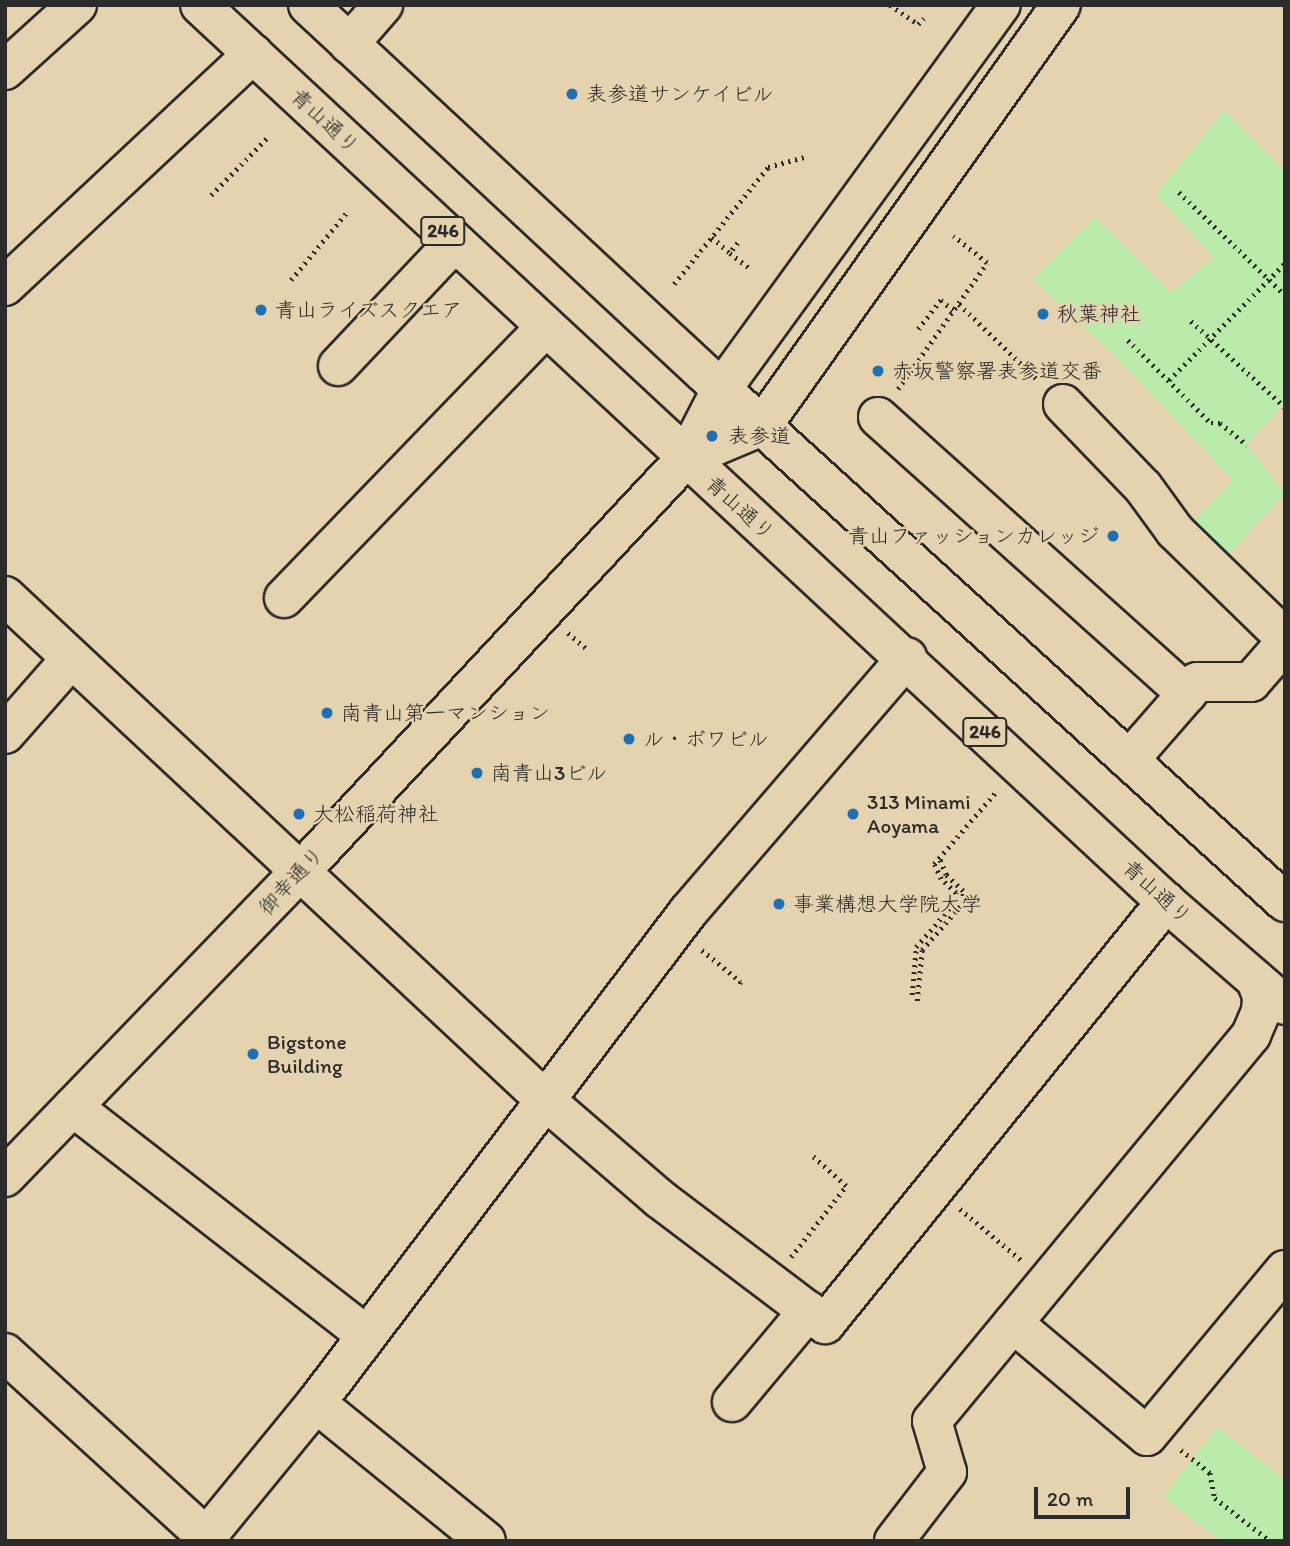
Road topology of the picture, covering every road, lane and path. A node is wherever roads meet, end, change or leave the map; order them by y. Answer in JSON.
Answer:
{"nodes":[{"id":1,"x":77,"y":5,"type":"edge"},
{"id":2,"x":200,"y":5,"type":"edge"},
{"id":3,"x":308,"y":5,"type":"edge"},
{"id":4,"x":383,"y":5,"type":"edge"},
{"id":5,"x":890,"y":5,"type":"edge"},
{"id":6,"x":1001,"y":5,"type":"edge"},
{"id":7,"x":1061,"y":5,"type":"edge"},
{"id":8,"x":924,"y":18,"type":"dead end"},
{"id":9,"x":349,"y":44,"type":"junction"},
{"id":10,"x":253,"y":54,"type":"junction"},
{"id":11,"x":5,"y":70,"type":"edge"},
{"id":12,"x":267,"y":138,"type":"dead end"},
{"id":13,"x":808,"y":156,"type":"dead end"},
{"id":14,"x":1179,"y":192,"type":"dead end"},
{"id":15,"x":211,"y":195,"type":"dead end"},
{"id":16,"x":347,"y":212,"type":"dead end"},
{"id":17,"x":953,"y":236,"type":"dead end"},
{"id":18,"x":712,"y":237,"type":"junction"},
{"id":19,"x":455,"y":242,"type":"junction"},
{"id":20,"x":738,"y":243,"type":"dead end"},
{"id":21,"x":730,"y":253,"type":"junction"},
{"id":22,"x":1285,"y":263,"type":"edge"},
{"id":23,"x":750,"y":268,"type":"dead end"},
{"id":24,"x":1269,"y":279,"type":"junction"},
{"id":25,"x":291,"y":280,"type":"dead end"},
{"id":26,"x":674,"y":284,"type":"dead end"},
{"id":27,"x":5,"y":286,"type":"edge"},
{"id":28,"x":1285,"y":295,"type":"edge"},
{"id":29,"x":958,"y":304,"type":"junction"},
{"id":30,"x":954,"y":311,"type":"junction"},
{"id":31,"x":1191,"y":321,"type":"dead end"},
{"id":32,"x":546,"y":327,"type":"junction"},
{"id":33,"x":918,"y":329,"type":"dead end"},
{"id":34,"x":1211,"y":339,"type":"junction"},
{"id":35,"x":1128,"y":340,"type":"dead end"},
{"id":36,"x":338,"y":366,"type":"dead end"},
{"id":37,"x":1169,"y":380,"type":"junction"},
{"id":38,"x":721,"y":390,"type":"junction"},
{"id":39,"x":1063,"y":404,"type":"joint"},
{"id":40,"x":1285,"y":407,"type":"edge"},
{"id":41,"x":878,"y":416,"type":"joint"},
{"id":42,"x":762,"y":426,"type":"junction"},
{"id":43,"x":1247,"y":445,"type":"dead end"},
{"id":44,"x":686,"y":458,"type":"junction"},
{"id":45,"x":5,"y":596,"type":"edge"},
{"id":46,"x":284,"y":598,"type":"dead end"},
{"id":47,"x":567,"y":632,"type":"dead end"},
{"id":48,"x":1285,"y":640,"type":"edge"},
{"id":49,"x":586,"y":648,"type":"dead end"},
{"id":50,"x":907,"y":657,"type":"junction"},
{"id":51,"x":71,"y":659,"type":"junction"},
{"id":52,"x":1187,"y":694,"type":"junction"},
{"id":53,"x":5,"y":734,"type":"edge"},
{"id":54,"x":1129,"y":760,"type":"junction"},
{"id":55,"x":1019,"y":764,"type":"junction"},
{"id":56,"x":939,"y":858,"type":"junction"},
{"id":57,"x":299,"y":873,"type":"junction"},
{"id":58,"x":1166,"y":902,"type":"junction"},
{"id":59,"x":1285,"y":902,"type":"edge"},
{"id":60,"x":705,"y":953,"type":"dead end"},
{"id":61,"x":1256,"y":980,"type":"junction"},
{"id":62,"x":739,"y":985,"type":"dead end"},
{"id":63,"x":912,"y":995,"type":"dead end"},
{"id":64,"x":917,"y":1001,"type":"dead end"},
{"id":65,"x":1285,"y":1005,"type":"edge"},
{"id":66,"x":544,"y":1099,"type":"junction"},
{"id":67,"x":73,"y":1108,"type":"junction"},
{"id":68,"x":810,"y":1154,"type":"dead end"},
{"id":69,"x":5,"y":1177,"type":"edge"},
{"id":70,"x":936,"y":1189,"type":"junction"},
{"id":71,"x":1285,"y":1270,"type":"edge"},
{"id":72,"x":1047,"y":1282,"type":"junction"},
{"id":73,"x":771,"y":1283,"type":"junction"},
{"id":74,"x":808,"y":1311,"type":"junction"},
{"id":75,"x":1013,"y":1323,"type":"junction"},
{"id":76,"x":366,"y":1335,"type":"junction"},
{"id":77,"x":5,"y":1353,"type":"edge"},
{"id":78,"x":732,"y":1402,"type":"dead end"},
{"id":79,"x":316,"y":1403,"type":"junction"},
{"id":80,"x":1153,"y":1428,"type":"junction"},
{"id":81,"x":207,"y":1539,"type":"edge"},
{"id":82,"x":486,"y":1541,"type":"edge"},
{"id":83,"x":894,"y":1541,"type":"edge"},
{"id":84,"x":1270,"y":1541,"type":"edge"}],
"edges":[{"from":1,"to":11,"type":"main road"},
{"from":2,"to":10,"type":"main road","name":"青山通り","number":"246"},
{"from":3,"to":9,"type":"main road"},
{"from":4,"to":9,"type":"main road"},
{"from":5,"to":8,"type":"path"},
{"from":6,"to":38,"type":"main road"},
{"from":7,"to":42,"type":"main road"},
{"from":9,"to":38,"type":"main road"},
{"from":10,"to":19,"type":"main road","name":"青山通り","number":"246"},
{"from":10,"to":27,"type":"main road"},
{"from":12,"to":15,"type":"path"},
{"from":13,"to":18,"type":"path"},
{"from":14,"to":24,"type":"path"},
{"from":16,"to":25,"type":"path"},
{"from":17,"to":29,"type":"path"},
{"from":18,"to":21,"type":"path"},
{"from":18,"to":26,"type":"path"},
{"from":19,"to":32,"type":"main road","name":"青山通り","number":"246"},
{"from":19,"to":36,"type":"main road"},
{"from":20,"to":21,"type":"path"},
{"from":21,"to":23,"type":"path"},
{"from":22,"to":24,"type":"path"},
{"from":24,"to":28,"type":"path"},
{"from":24,"to":34,"type":"path"},
{"from":29,"to":30,"type":"path"},
{"from":29,"to":39,"type":"path"},
{"from":30,"to":33,"type":"path"},
{"from":30,"to":41,"type":"path"},
{"from":31,"to":34,"type":"path"},
{"from":32,"to":44,"type":"main road","name":"青山通り","number":"246"},
{"from":32,"to":46,"type":"main road"},
{"from":34,"to":37,"type":"path"},
{"from":34,"to":40,"type":"path"},
{"from":35,"to":37,"type":"path"},
{"from":37,"to":43,"type":"path"},
{"from":38,"to":42,"type":"main road"},
{"from":38,"to":44,"type":"main road"},
{"from":39,"to":48,"type":"main road"},
{"from":41,"to":52,"type":"main road"},
{"from":42,"to":44,"type":"main road"},
{"from":42,"to":54,"type":"main road"},
{"from":44,"to":50,"type":"main road","name":"青山通り","number":"246"},
{"from":44,"to":57,"type":"main road","name":"御幸通り"},
{"from":45,"to":51,"type":"main road"},
{"from":47,"to":49,"type":"path"},
{"from":48,"to":52,"type":"main road"},
{"from":50,"to":55,"type":"main road","name":"青山通り","number":"246"},
{"from":50,"to":66,"type":"main road"},
{"from":51,"to":53,"type":"main road"},
{"from":51,"to":57,"type":"main road"},
{"from":52,"to":54,"type":"main road"},
{"from":54,"to":59,"type":"main road"},
{"from":55,"to":56,"type":"path"},
{"from":55,"to":58,"type":"main road","name":"青山通り","number":"246"},
{"from":56,"to":63,"type":"path"},
{"from":56,"to":64,"type":"path"},
{"from":57,"to":66,"type":"main road"},
{"from":57,"to":67,"type":"main road","name":"御幸通り"},
{"from":58,"to":61,"type":"main road","name":"青山通り","number":"246"},
{"from":58,"to":70,"type":"main road"},
{"from":60,"to":62,"type":"path"},
{"from":61,"to":65,"type":"main road","name":"青山通り","number":"246"},
{"from":61,"to":72,"type":"main road"},
{"from":66,"to":73,"type":"main road"},
{"from":66,"to":76,"type":"main road"},
{"from":67,"to":69,"type":"main road","name":"御幸通り"},
{"from":67,"to":76,"type":"main road"},
{"from":68,"to":73,"type":"path"},
{"from":70,"to":72,"type":"path"},
{"from":70,"to":74,"type":"main road"},
{"from":71,"to":80,"type":"main road"},
{"from":72,"to":75,"type":"main road"},
{"from":73,"to":74,"type":"main road"},
{"from":74,"to":78,"type":"main road"},
{"from":75,"to":80,"type":"main road"},
{"from":75,"to":83,"type":"main road"},
{"from":76,"to":79,"type":"main road"},
{"from":77,"to":81,"type":"main road"},
{"from":79,"to":81,"type":"main road"},
{"from":79,"to":82,"type":"main road"},
{"from":80,"to":84,"type":"path"}]}
